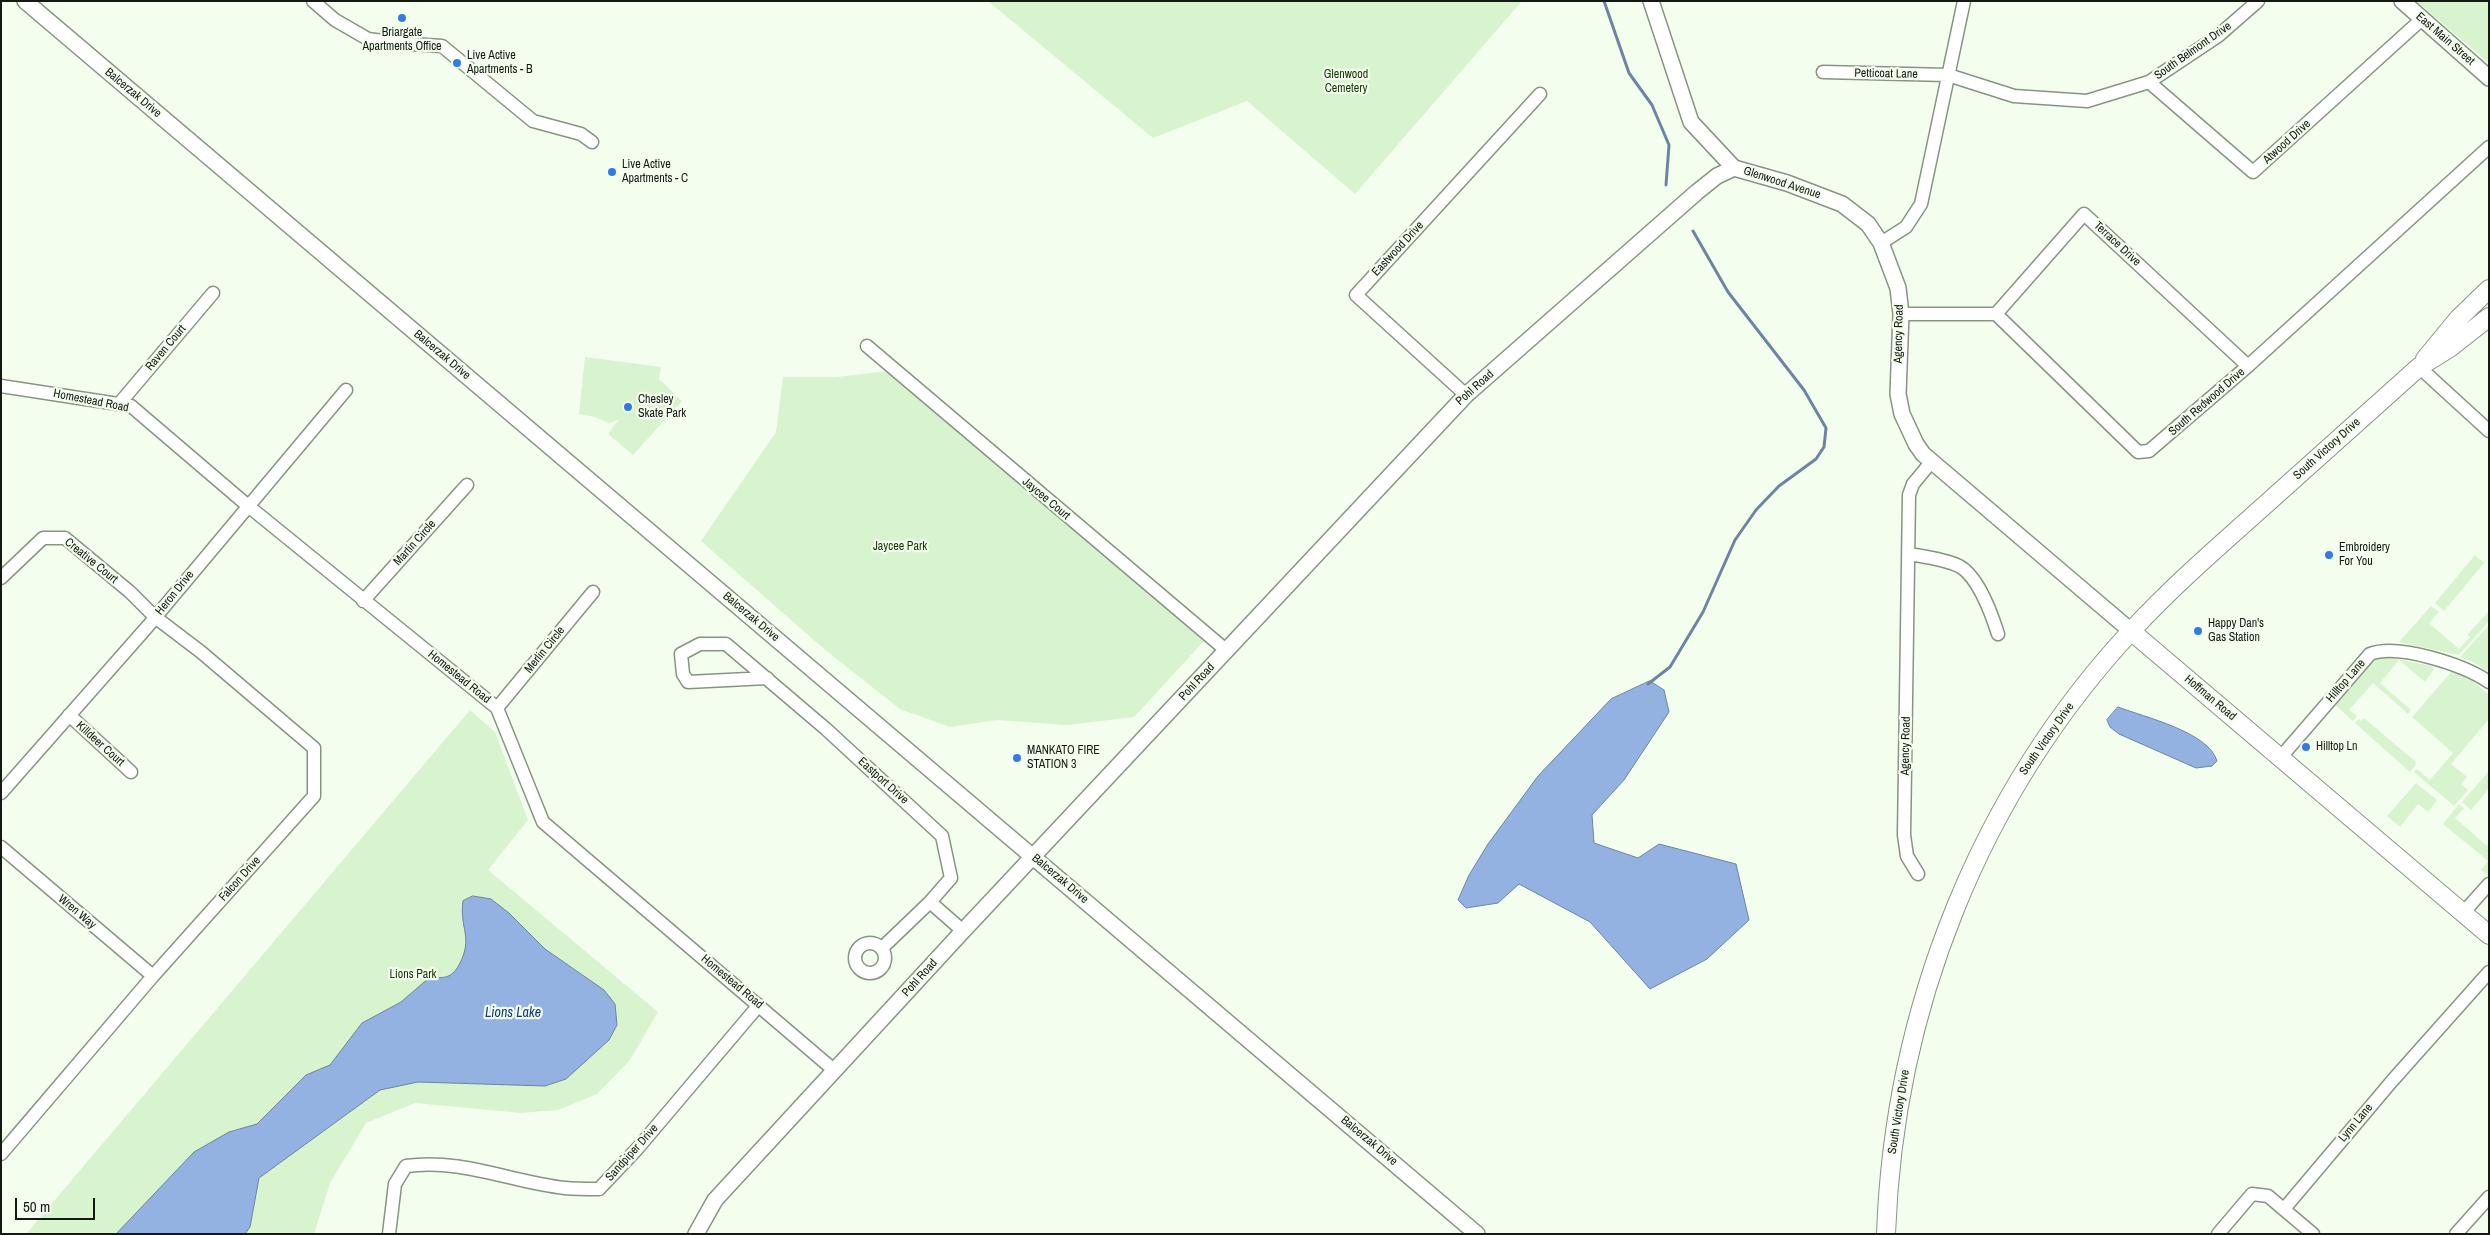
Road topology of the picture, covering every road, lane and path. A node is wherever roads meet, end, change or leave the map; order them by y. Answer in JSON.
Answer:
{"nodes":[{"id":1,"x":25,"y":1,"type":"edge"},
{"id":2,"x":313,"y":1,"type":"edge"},
{"id":3,"x":1651,"y":1,"type":"edge"},
{"id":4,"x":1964,"y":1,"type":"edge"},
{"id":5,"x":2258,"y":1,"type":"edge"},
{"id":6,"x":2402,"y":1,"type":"edge"},
{"id":7,"x":2422,"y":19,"type":"junction"},
{"id":8,"x":1824,"y":72,"type":"dead end"},
{"id":9,"x":1948,"y":75,"type":"junction"},
{"id":10,"x":2489,"y":78,"type":"edge"},
{"id":11,"x":2149,"y":82,"type":"junction"},
{"id":12,"x":1540,"y":94,"type":"dead end"},
{"id":13,"x":592,"y":142,"type":"dead end"},
{"id":14,"x":2489,"y":147,"type":"edge"},
{"id":15,"x":1734,"y":168,"type":"junction"},
{"id":16,"x":1881,"y":243,"type":"junction"},
{"id":17,"x":2489,"y":289,"type":"edge"},
{"id":18,"x":213,"y":293,"type":"dead end"},
{"id":19,"x":1901,"y":314,"type":"junction"},
{"id":20,"x":1996,"y":314,"type":"junction"},
{"id":21,"x":2489,"y":317,"type":"edge"},
{"id":22,"x":868,"y":346,"type":"dead end"},
{"id":23,"x":2248,"y":366,"type":"junction"},
{"id":24,"x":2419,"y":367,"type":"junction"},
{"id":25,"x":1,"y":386,"type":"edge"},
{"id":26,"x":346,"y":390,"type":"dead end"},
{"id":27,"x":1466,"y":396,"type":"junction"},
{"id":28,"x":119,"y":404,"type":"junction"},
{"id":29,"x":2489,"y":431,"type":"edge"},
{"id":30,"x":1932,"y":460,"type":"junction"},
{"id":31,"x":467,"y":485,"type":"dead end"},
{"id":32,"x":247,"y":505,"type":"junction"},
{"id":33,"x":1910,"y":554,"type":"junction"},
{"id":34,"x":1,"y":578,"type":"edge"},
{"id":35,"x":593,"y":592,"type":"dead end"},
{"id":36,"x":363,"y":601,"type":"junction"},
{"id":37,"x":155,"y":617,"type":"junction"},
{"id":38,"x":2131,"y":631,"type":"junction"},
{"id":39,"x":1998,"y":634,"type":"dead end"},
{"id":40,"x":1226,"y":651,"type":"junction"},
{"id":41,"x":767,"y":678,"type":"junction"},
{"id":42,"x":2489,"y":682,"type":"edge"},
{"id":43,"x":497,"y":708,"type":"junction"},
{"id":44,"x":69,"y":715,"type":"junction"},
{"id":45,"x":2280,"y":758,"type":"junction"},
{"id":46,"x":131,"y":772,"type":"dead end"},
{"id":47,"x":1,"y":793,"type":"edge"},
{"id":48,"x":1,"y":847,"type":"edge"},
{"id":49,"x":1034,"y":856,"type":"junction"},
{"id":50,"x":1918,"y":874,"type":"dead end"},
{"id":51,"x":2489,"y":884,"type":"edge"},
{"id":52,"x":930,"y":902,"type":"junction"},
{"id":53,"x":2463,"y":913,"type":"junction"},
{"id":54,"x":963,"y":931,"type":"junction"},
{"id":55,"x":2489,"y":935,"type":"edge"},
{"id":56,"x":882,"y":948,"type":"dead end"},
{"id":57,"x":2489,"y":972,"type":"edge"},
{"id":58,"x":153,"y":976,"type":"junction"},
{"id":59,"x":759,"y":1004,"type":"junction"},
{"id":60,"x":835,"y":1071,"type":"junction"},
{"id":61,"x":1,"y":1154,"type":"edge"},
{"id":62,"x":2489,"y":1197,"type":"edge"},
{"id":63,"x":2284,"y":1209,"type":"junction"},
{"id":64,"x":388,"y":1234,"type":"edge"},
{"id":65,"x":696,"y":1234,"type":"edge"},
{"id":66,"x":1477,"y":1234,"type":"edge"},
{"id":67,"x":1886,"y":1234,"type":"edge"},
{"id":68,"x":2218,"y":1234,"type":"edge"},
{"id":69,"x":2312,"y":1234,"type":"edge"},
{"id":70,"x":2456,"y":1234,"type":"edge"}],
"edges":[{"from":1,"to":49,"type":"street","name":"Balcerzak Drive"},
{"from":2,"to":13,"type":"street"},
{"from":3,"to":15,"type":"street","name":"Glenwood Avenue"},
{"from":4,"to":9,"type":"street"},
{"from":5,"to":11,"type":"street","name":"South Belmont Drive"},
{"from":6,"to":7,"type":"street","name":"East Main Street"},
{"from":7,"to":10,"type":"street","name":"East Main Street"},
{"from":7,"to":11,"type":"street","name":"Atwood Drive"},
{"from":8,"to":9,"type":"street","name":"Petticoat Lane"},
{"from":9,"to":11,"type":"street","name":"South Belmont Drive"},
{"from":9,"to":16,"type":"street"},
{"from":12,"to":27,"type":"street","name":"Eastwood Drive"},
{"from":14,"to":23,"type":"street","name":"South Redwood Drive"},
{"from":15,"to":16,"type":"street","name":"Glenwood Avenue"},
{"from":15,"to":27,"type":"street","name":"Pohl Road"},
{"from":16,"to":19,"type":"street","name":"Agency Road"},
{"from":17,"to":24,"type":"main road","name":"South Victory Drive"},
{"from":18,"to":28,"type":"street","name":"Raven Court"},
{"from":19,"to":20,"type":"street"},
{"from":19,"to":30,"type":"street","name":"Agency Road"},
{"from":20,"to":23,"type":"street","name":"South Redwood Drive"},
{"from":20,"to":23,"type":"street","name":"Terrace Drive"},
{"from":21,"to":24,"type":"main road","name":"South Victory Drive"},
{"from":22,"to":40,"type":"street","name":"Jaycee Court"},
{"from":24,"to":29,"type":"street"},
{"from":24,"to":38,"type":"main road","name":"South Victory Drive"},
{"from":25,"to":28,"type":"street","name":"Homestead Road"},
{"from":26,"to":32,"type":"street","name":"Heron Drive"},
{"from":27,"to":40,"type":"street","name":"Pohl Road"},
{"from":28,"to":32,"type":"street","name":"Homestead Road"},
{"from":30,"to":33,"type":"street","name":"Agency Road"},
{"from":30,"to":38,"type":"street","name":"Hoffman Road"},
{"from":31,"to":36,"type":"street","name":"Martin Circle"},
{"from":32,"to":36,"type":"street","name":"Homestead Road"},
{"from":32,"to":37,"type":"street","name":"Heron Drive"},
{"from":33,"to":39,"type":"street"},
{"from":33,"to":50,"type":"street","name":"Agency Road"},
{"from":34,"to":37,"type":"street","name":"Creative Court"},
{"from":35,"to":43,"type":"street","name":"Merlin Circle"},
{"from":36,"to":43,"type":"street","name":"Homestead Road"},
{"from":37,"to":44,"type":"street","name":"Heron Drive"},
{"from":37,"to":58,"type":"street","name":"Falcon Drive"},
{"from":38,"to":45,"type":"main road","name":"Hoffman Road"},
{"from":38,"to":67,"type":"main road","name":"South Victory Drive"},
{"from":40,"to":49,"type":"street","name":"Pohl Road"},
{"from":41,"to":41,"type":"street","name":"Eastport Drive"},
{"from":41,"to":52,"type":"street","name":"Eastport Drive"},
{"from":42,"to":45,"type":"street","name":"Hilltop Lane"},
{"from":43,"to":59,"type":"street","name":"Homestead Road"},
{"from":44,"to":46,"type":"street","name":"Killdeer Court"},
{"from":44,"to":47,"type":"street","name":"Heron Drive"},
{"from":45,"to":53,"type":"main road","name":"Hoffman Road"},
{"from":48,"to":58,"type":"street","name":"Wren Way"},
{"from":49,"to":54,"type":"street","name":"Pohl Road"},
{"from":49,"to":66,"type":"street","name":"Balcerzak Drive"},
{"from":51,"to":53,"type":"street"},
{"from":52,"to":54,"type":"street"},
{"from":52,"to":56,"type":"street","name":"Eastport Drive"},
{"from":53,"to":55,"type":"main road","name":"Hoffman Road"},
{"from":54,"to":60,"type":"street","name":"Pohl Road"},
{"from":57,"to":63,"type":"street","name":"Lynn Lane"},
{"from":58,"to":61,"type":"street","name":"Falcon Drive"},
{"from":59,"to":60,"type":"street","name":"Homestead Road"},
{"from":59,"to":64,"type":"street","name":"Sandpiper Drive"},
{"from":60,"to":65,"type":"street","name":"Pohl Road"},
{"from":62,"to":70,"type":"street"},
{"from":63,"to":68,"type":"street"},
{"from":63,"to":69,"type":"street"}]}
